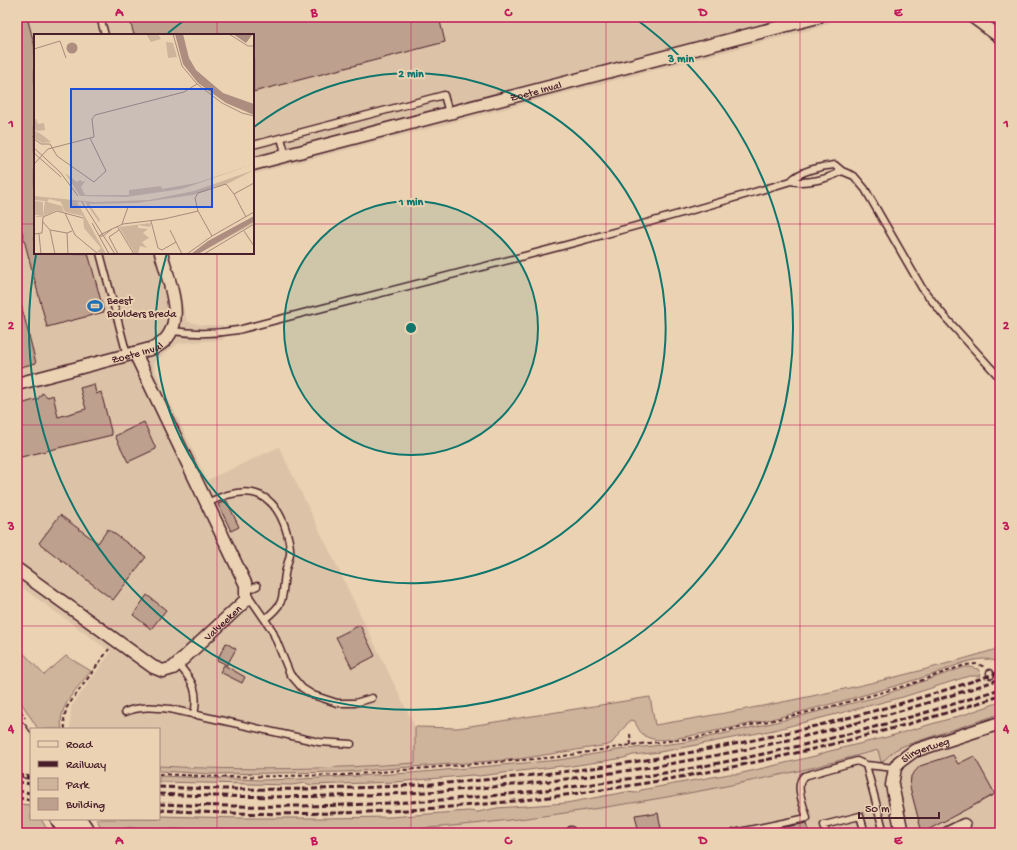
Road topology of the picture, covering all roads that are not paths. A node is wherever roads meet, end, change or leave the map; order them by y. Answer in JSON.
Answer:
{"nodes":[{"id":1,"x":100,"y":17,"type":"edge"},
{"id":2,"x":818,"y":17,"type":"edge"},
{"id":3,"x":973,"y":17,"type":"edge"},
{"id":4,"x":105,"y":34,"type":"edge"},
{"id":5,"x":1000,"y":37,"type":"edge"},
{"id":6,"x":449,"y":113,"type":"junction"},
{"id":7,"x":281,"y":138,"type":"junction"},
{"id":8,"x":254,"y":145,"type":"edge"},
{"id":9,"x":286,"y":156,"type":"junction"},
{"id":10,"x":254,"y":164,"type":"edge"},
{"id":11,"x":842,"y":171,"type":"junction"},
{"id":12,"x":791,"y":181,"type":"junction"},
{"id":13,"x":100,"y":254,"type":"edge"},
{"id":14,"x":161,"y":254,"type":"edge"},
{"id":15,"x":172,"y":332,"type":"junction"},
{"id":16,"x":131,"y":354,"type":"junction"},
{"id":17,"x":1000,"y":378,"type":"edge"},
{"id":18,"x":17,"y":384,"type":"edge"},
{"id":19,"x":207,"y":503,"type":"junction"},
{"id":20,"x":17,"y":569,"type":"edge"},
{"id":21,"x":251,"y":590,"type":"junction"},
{"id":22,"x":265,"y":619,"type":"junction"},
{"id":23,"x":178,"y":664,"type":"junction"},
{"id":24,"x":372,"y":698,"type":"dead end"},
{"id":25,"x":124,"y":712,"type":"dead end"},
{"id":26,"x":194,"y":715,"type":"junction"},
{"id":27,"x":1000,"y":723,"type":"edge"},
{"id":28,"x":17,"y":730,"type":"edge"},
{"id":29,"x":351,"y":744,"type":"dead end"},
{"id":30,"x":30,"y":749,"type":"edge"},
{"id":31,"x":17,"y":752,"type":"edge"},
{"id":32,"x":866,"y":765,"type":"junction"},
{"id":33,"x":895,"y":768,"type":"junction"},
{"id":34,"x":28,"y":769,"type":"dead end"},
{"id":35,"x":61,"y":820,"type":"edge"},
{"id":36,"x":78,"y":820,"type":"edge"},
{"id":37,"x":964,"y":825,"type":"dead end"},
{"id":38,"x":525,"y":832,"type":"edge"},
{"id":39,"x":69,"y":833,"type":"edge"},
{"id":40,"x":86,"y":833,"type":"edge"},
{"id":41,"x":519,"y":833,"type":"edge"},
{"id":42,"x":734,"y":833,"type":"edge"},
{"id":43,"x":826,"y":833,"type":"edge"},
{"id":44,"x":865,"y":833,"type":"edge"},
{"id":45,"x":884,"y":833,"type":"edge"},
{"id":46,"x":902,"y":833,"type":"edge"},
{"id":47,"x":948,"y":833,"type":"edge"}],
"edges":[{"from":1,"to":4,"type":"lane"},
{"from":2,"to":6,"type":"street","name":"Zoete Inval"},
{"from":3,"to":5,"type":"street"},
{"from":6,"to":7,"type":"lane"},
{"from":6,"to":9,"type":"street","name":"Zoete Inval"},
{"from":7,"to":8,"type":"lane"},
{"from":7,"to":9,"type":"lane"},
{"from":9,"to":10,"type":"street","name":"Zoete Inval"},
{"from":11,"to":12,"type":"lane"},
{"from":11,"to":12,"type":"lane"},
{"from":11,"to":17,"type":"lane"},
{"from":12,"to":15,"type":"lane"},
{"from":13,"to":16,"type":"lane"},
{"from":14,"to":15,"type":"street","name":"Zoete Inval"},
{"from":15,"to":16,"type":"street","name":"Zoete Inval"},
{"from":16,"to":18,"type":"street","name":"Zoete Inval"},
{"from":16,"to":19,"type":"street"},
{"from":19,"to":21,"type":"street"},
{"from":19,"to":22,"type":"lane"},
{"from":20,"to":23,"type":"street","name":"Valveeken"},
{"from":21,"to":22,"type":"lane"},
{"from":21,"to":23,"type":"street","name":"Valveeken"},
{"from":22,"to":24,"type":"lane"},
{"from":23,"to":26,"type":"lane"},
{"from":25,"to":26,"type":"lane"},
{"from":26,"to":29,"type":"lane"},
{"from":27,"to":33,"type":"street","name":"Slingerweg"},
{"from":28,"to":30,"type":"main road"},
{"from":31,"to":34,"type":"main road"},
{"from":32,"to":33,"type":"lane"},
{"from":32,"to":42,"type":"lane"},
{"from":32,"to":45,"type":"lane"},
{"from":33,"to":46,"type":"street","name":"Slingerweg"},
{"from":35,"to":39,"type":"main road"},
{"from":36,"to":40,"type":"main road"},
{"from":37,"to":47,"type":"street"},
{"from":38,"to":41,"type":"lane"},
{"from":43,"to":44,"type":"lane"}]}
